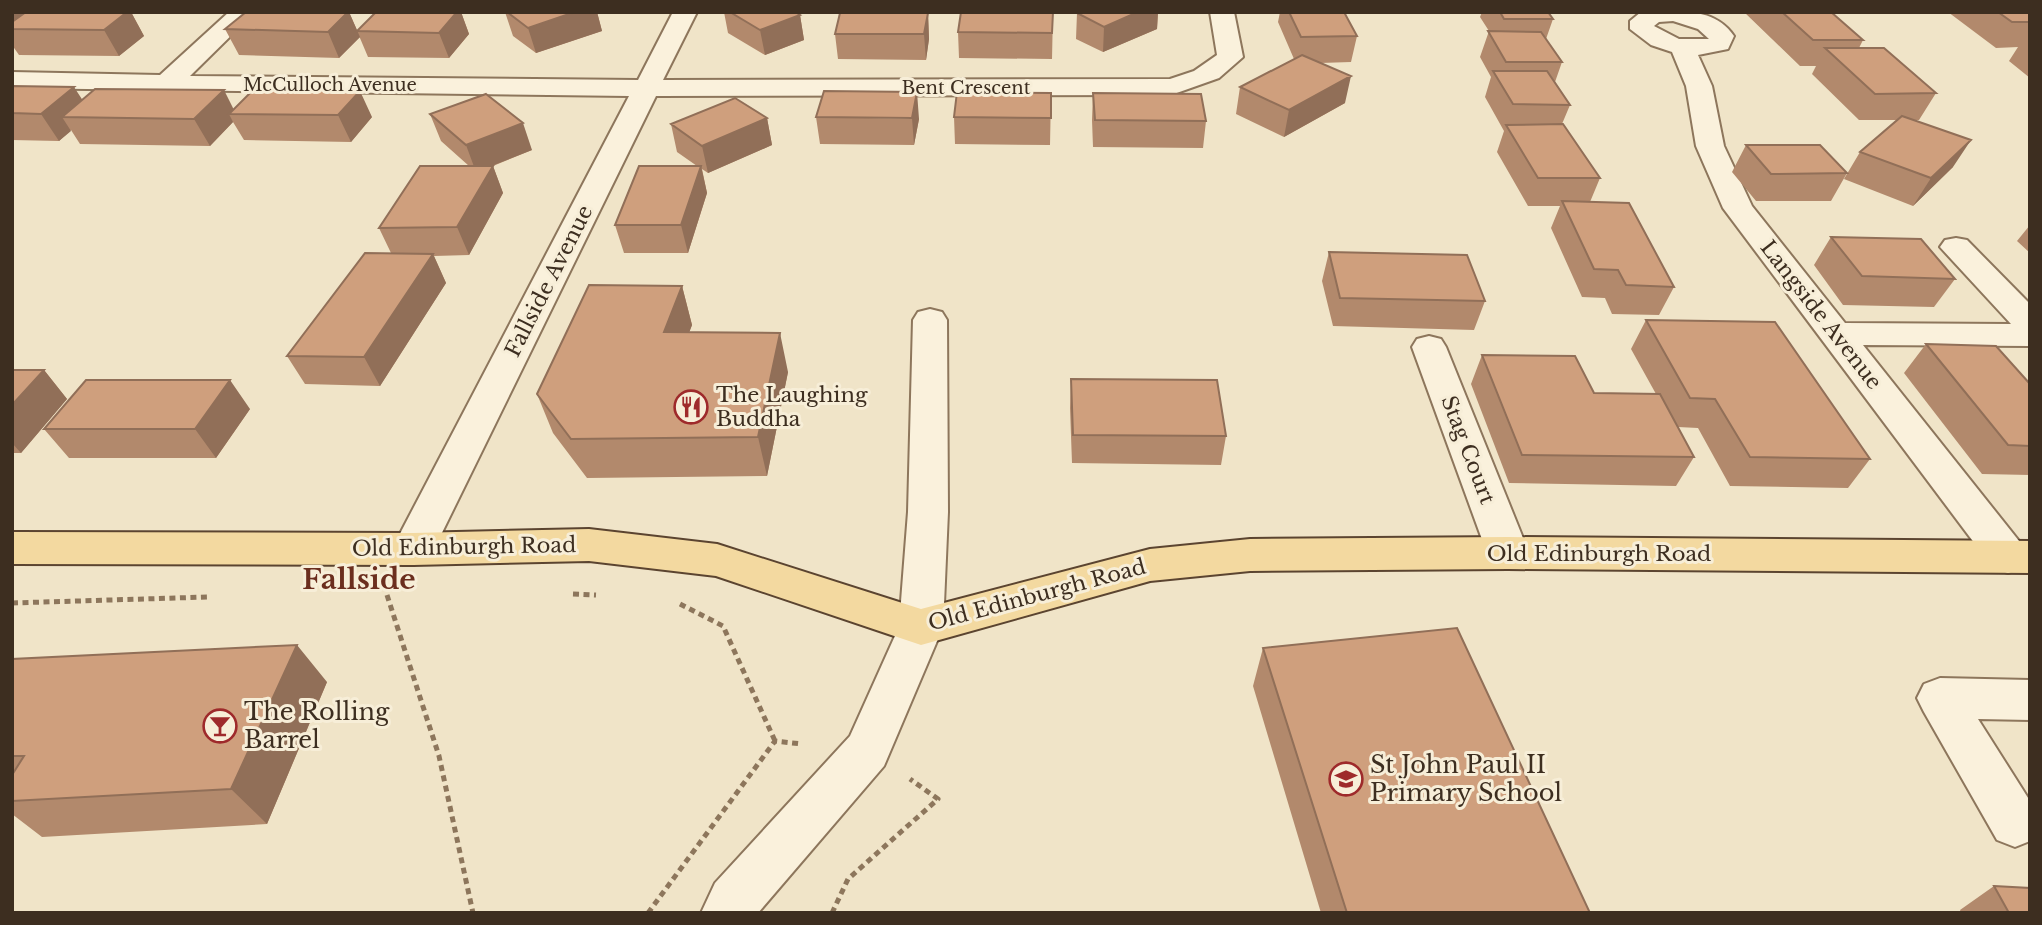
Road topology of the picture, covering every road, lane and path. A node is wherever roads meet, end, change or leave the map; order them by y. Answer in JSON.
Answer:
{"nodes":[{"id":1,"x":243,"y":12,"type":"edge"},
{"id":2,"x":685,"y":12,"type":"edge"},
{"id":3,"x":1222,"y":12,"type":"edge"},
{"id":4,"x":1673,"y":13,"type":"edge"},
{"id":5,"x":1682,"y":47,"type":"junction"},
{"id":6,"x":12,"y":80,"type":"edge"},
{"id":7,"x":166,"y":84,"type":"junction"},
{"id":8,"x":648,"y":88,"type":"junction"},
{"id":9,"x":1956,"y":247,"type":"dead end"},
{"id":10,"x":930,"y":320,"type":"dead end"},
{"id":11,"x":2030,"y":324,"type":"edge"},
{"id":12,"x":1836,"y":334,"type":"junction"},
{"id":13,"x":2030,"y":335,"type":"edge"},
{"id":14,"x":1429,"y":347,"type":"dead end"},
{"id":15,"x":12,"y":548,"type":"edge"},
{"id":16,"x":413,"y":549,"type":"junction"},
{"id":17,"x":1508,"y":553,"type":"junction"},
{"id":18,"x":2019,"y":557,"type":"edge"},
{"id":19,"x":400,"y":591,"type":"dead end"},
{"id":20,"x":567,"y":594,"type":"dead end"},
{"id":21,"x":609,"y":595,"type":"dead end"},
{"id":22,"x":210,"y":597,"type":"dead end"},
{"id":23,"x":676,"y":602,"type":"dead end"},
{"id":24,"x":12,"y":603,"type":"edge"},
{"id":25,"x":921,"y":627,"type":"junction"},
{"id":26,"x":2030,"y":700,"type":"edge"},
{"id":27,"x":775,"y":741,"type":"dead end"},
{"id":28,"x":2015,"y":823,"type":"dead end"},
{"id":29,"x":473,"y":913,"type":"edge"},
{"id":30,"x":728,"y":913,"type":"edge"}],
"edges":[{"from":1,"to":7,"type":"street"},
{"from":2,"to":8,"type":"street","name":"Fallside Avenue"},
{"from":3,"to":8,"type":"street","name":"Bent Crescent"},
{"from":4,"to":5,"type":"street"},
{"from":4,"to":5,"type":"street"},
{"from":5,"to":12,"type":"street","name":"Langside Avenue"},
{"from":6,"to":7,"type":"street","name":"McCulloch Avenue"},
{"from":7,"to":8,"type":"street","name":"McCulloch Avenue"},
{"from":8,"to":16,"type":"street","name":"Fallside Avenue"},
{"from":9,"to":11,"type":"street"},
{"from":10,"to":25,"type":"street"},
{"from":12,"to":13,"type":"street"},
{"from":12,"to":18,"type":"street","name":"Langside Avenue"},
{"from":14,"to":17,"type":"street","name":"Stag Court"},
{"from":15,"to":16,"type":"main road","name":"Old Edinburgh Road"},
{"from":16,"to":25,"type":"main road","name":"Old Edinburgh Road"},
{"from":17,"to":18,"type":"main road","name":"Old Edinburgh Road"},
{"from":17,"to":25,"type":"main road","name":"Old Edinburgh Road"},
{"from":19,"to":29,"type":"path"},
{"from":20,"to":21,"type":"path"},
{"from":22,"to":24,"type":"path"},
{"from":23,"to":27,"type":"path"},
{"from":25,"to":30,"type":"street"},
{"from":26,"to":28,"type":"street"}]}
